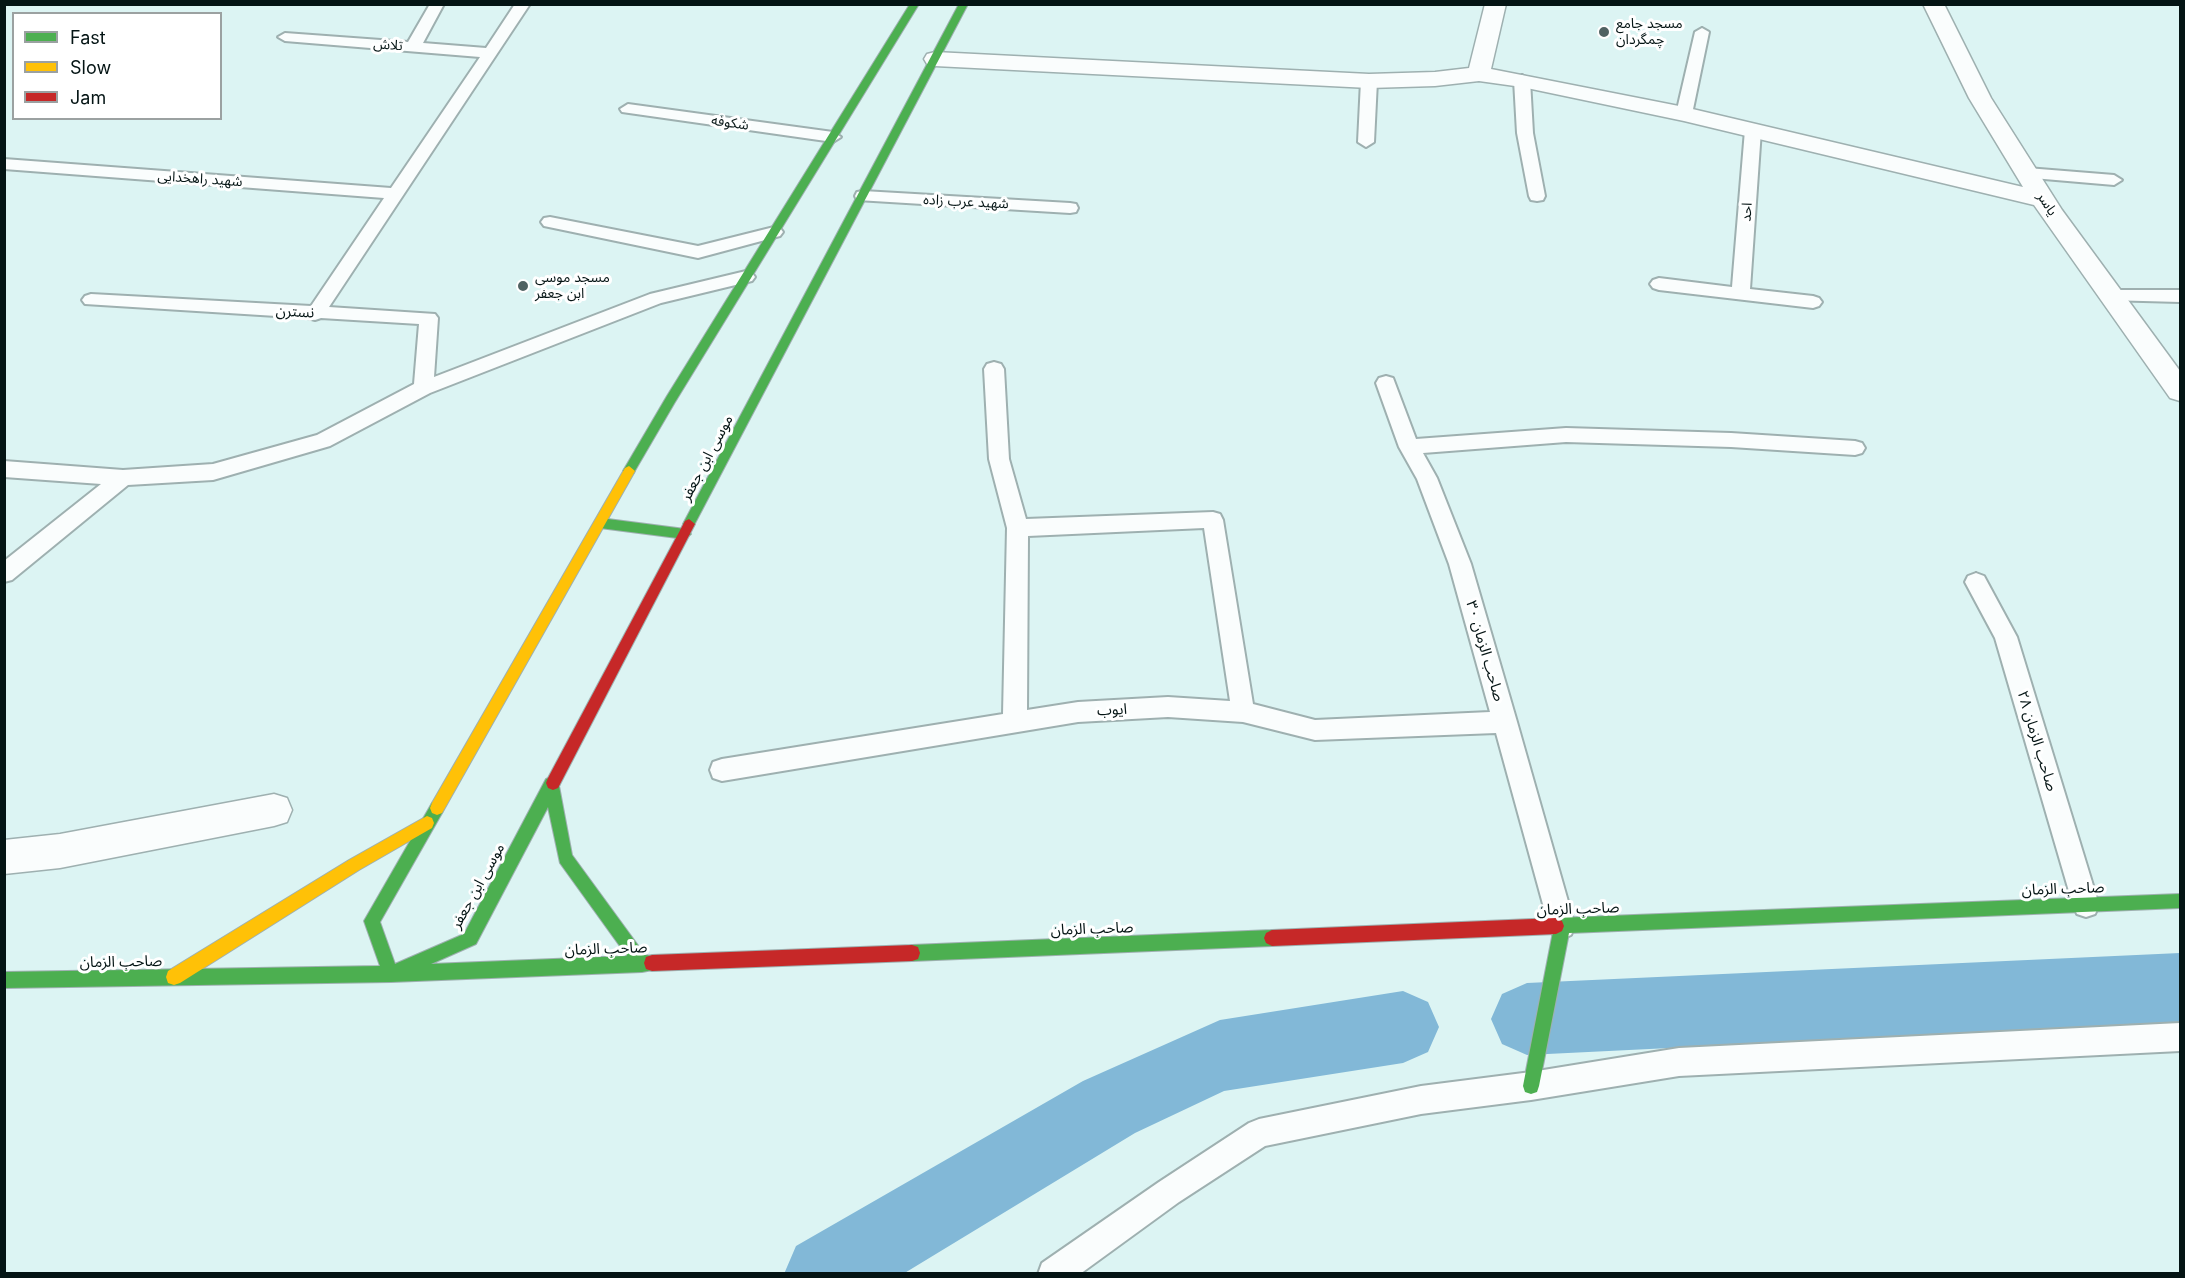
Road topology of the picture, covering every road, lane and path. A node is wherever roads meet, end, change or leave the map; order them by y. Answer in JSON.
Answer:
{"nodes":[{"id":1,"x":437,"y":4,"type":"edge"},
{"id":2,"x":523,"y":4,"type":"edge"},
{"id":3,"x":915,"y":4,"type":"edge"},
{"id":4,"x":964,"y":4,"type":"edge"},
{"id":5,"x":1496,"y":4,"type":"edge"},
{"id":6,"x":1933,"y":4,"type":"edge"},
{"id":7,"x":1702,"y":32,"type":"dead end"},
{"id":8,"x":285,"y":37,"type":"dead end"},
{"id":9,"x":413,"y":47,"type":"junction"},
{"id":10,"x":490,"y":53,"type":"junction"},
{"id":11,"x":935,"y":59,"type":"junction"},
{"id":12,"x":1479,"y":74,"type":"junction"},
{"id":13,"x":1522,"y":80,"type":"junction"},
{"id":14,"x":1369,"y":81,"type":"junction"},
{"id":15,"x":628,"y":109,"type":"dead end"},
{"id":16,"x":1684,"y":114,"type":"junction"},
{"id":17,"x":1753,"y":130,"type":"junction"},
{"id":18,"x":833,"y":137,"type":"junction"},
{"id":19,"x":1366,"y":142,"type":"dead end"},
{"id":20,"x":4,"y":164,"type":"edge"},
{"id":21,"x":2027,"y":173,"type":"junction"},
{"id":22,"x":2114,"y":180,"type":"dead end"},
{"id":23,"x":395,"y":194,"type":"junction"},
{"id":24,"x":863,"y":196,"type":"junction"},
{"id":25,"x":1538,"y":196,"type":"dead end"},
{"id":26,"x":2044,"y":200,"type":"junction"},
{"id":27,"x":1070,"y":208,"type":"dead end"},
{"id":28,"x":550,"y":222,"type":"dead end"},
{"id":29,"x":774,"y":232,"type":"junction"},
{"id":30,"x":746,"y":277,"type":"junction"},
{"id":31,"x":1659,"y":284,"type":"dead end"},
{"id":32,"x":1741,"y":294,"type":"junction"},
{"id":33,"x":2112,"y":296,"type":"junction"},
{"id":34,"x":2181,"y":296,"type":"edge"},
{"id":35,"x":91,"y":300,"type":"dead end"},
{"id":36,"x":1813,"y":302,"type":"dead end"},
{"id":37,"x":315,"y":314,"type":"junction"},
{"id":38,"x":994,"y":369,"type":"dead end"},
{"id":39,"x":1386,"y":383,"type":"dead end"},
{"id":40,"x":423,"y":388,"type":"junction"},
{"id":41,"x":2181,"y":391,"type":"edge"},
{"id":42,"x":1409,"y":447,"type":"junction"},
{"id":43,"x":1855,"y":448,"type":"dead end"},
{"id":44,"x":4,"y":468,"type":"edge"},
{"id":45,"x":123,"y":478,"type":"junction"},
{"id":46,"x":600,"y":523,"type":"junction"},
{"id":47,"x":1018,"y":528,"type":"junction"},
{"id":48,"x":685,"y":534,"type":"junction"},
{"id":49,"x":4,"y":574,"type":"edge"},
{"id":50,"x":1976,"y":582,"type":"dead end"},
{"id":51,"x":1243,"y":712,"type":"junction"},
{"id":52,"x":1015,"y":722,"type":"junction"},
{"id":53,"x":1505,"y":722,"type":"junction"},
{"id":54,"x":722,"y":770,"type":"dead end"},
{"id":55,"x":551,"y":784,"type":"junction"},
{"id":56,"x":274,"y":810,"type":"dead end"},
{"id":57,"x":429,"y":822,"type":"junction"},
{"id":58,"x":4,"y":857,"type":"edge"},
{"id":59,"x":2181,"y":901,"type":"edge"},
{"id":60,"x":2086,"y":905,"type":"junction"},
{"id":61,"x":1562,"y":926,"type":"junction"},
{"id":62,"x":642,"y":964,"type":"junction"},
{"id":63,"x":391,"y":974,"type":"junction"},
{"id":64,"x":173,"y":977,"type":"junction"},
{"id":65,"x":4,"y":980,"type":"edge"},
{"id":66,"x":2181,"y":1037,"type":"edge"},
{"id":67,"x":1531,"y":1086,"type":"junction"},
{"id":68,"x":1053,"y":1274,"type":"edge"}],
"edges":[{"from":1,"to":9,"type":"lane"},
{"from":2,"to":10,"type":"lane"},
{"from":3,"to":18,"type":"street"},
{"from":4,"to":11,"type":"street","name":"موسی ابن جعفر"},
{"from":5,"to":12,"type":"street"},
{"from":6,"to":21,"type":"street","name":"یاسر"},
{"from":7,"to":16,"type":"lane"},
{"from":8,"to":9,"type":"lane","name":"تلاش"},
{"from":9,"to":10,"type":"lane","name":"تلاش"},
{"from":10,"to":23,"type":"lane"},
{"from":11,"to":14,"type":"street"},
{"from":11,"to":24,"type":"street","name":"موسی ابن جعفر"},
{"from":12,"to":13,"type":"street"},
{"from":12,"to":14,"type":"street"},
{"from":13,"to":16,"type":"street"},
{"from":13,"to":25,"type":"lane"},
{"from":14,"to":19,"type":"lane"},
{"from":15,"to":18,"type":"lane","name":"شکوفه"},
{"from":16,"to":17,"type":"street"},
{"from":17,"to":26,"type":"street"},
{"from":17,"to":32,"type":"lane","name":"احد"},
{"from":18,"to":29,"type":"street"},
{"from":20,"to":23,"type":"lane","name":"شهید راهخدایی"},
{"from":21,"to":22,"type":"lane"},
{"from":21,"to":26,"type":"street","name":"یاسر"},
{"from":23,"to":37,"type":"lane"},
{"from":24,"to":27,"type":"lane","name":"شهید عرب زاده"},
{"from":24,"to":48,"type":"street","name":"موسی ابن جعفر"},
{"from":26,"to":33,"type":"street","name":"یاسر"},
{"from":28,"to":29,"type":"lane"},
{"from":29,"to":30,"type":"street"},
{"from":30,"to":40,"type":"lane"},
{"from":30,"to":46,"type":"street"},
{"from":31,"to":32,"type":"lane"},
{"from":32,"to":36,"type":"lane"},
{"from":33,"to":34,"type":"lane"},
{"from":33,"to":41,"type":"street","name":"یاسر"},
{"from":35,"to":37,"type":"lane","name":"نسترن"},
{"from":37,"to":40,"type":"lane","name":"نسترن"},
{"from":38,"to":47,"type":"lane"},
{"from":39,"to":42,"type":"lane","name":"صاحب الزمان ۳۰"},
{"from":40,"to":45,"type":"lane"},
{"from":42,"to":43,"type":"lane"},
{"from":42,"to":53,"type":"lane","name":"صاحب الزمان ۳۰"},
{"from":44,"to":45,"type":"lane"},
{"from":45,"to":49,"type":"lane"},
{"from":46,"to":48,"type":"street"},
{"from":46,"to":57,"type":"street"},
{"from":47,"to":51,"type":"lane"},
{"from":47,"to":52,"type":"lane"},
{"from":48,"to":55,"type":"street","name":"موسی ابن جعفر"},
{"from":50,"to":60,"type":"lane","name":"صاحب الزمان ۲۸"},
{"from":51,"to":52,"type":"lane","name":"ایوب"},
{"from":51,"to":53,"type":"lane","name":"ایوب"},
{"from":52,"to":54,"type":"lane","name":"ایوب"},
{"from":53,"to":61,"type":"lane","name":"صاحب الزمان ۳۰"},
{"from":55,"to":62,"type":"street"},
{"from":55,"to":63,"type":"street","name":"موسی ابن جعفر"},
{"from":56,"to":58,"type":"street"},
{"from":57,"to":63,"type":"street"},
{"from":57,"to":64,"type":"street"},
{"from":59,"to":60,"type":"street","name":"صاحب الزمان"},
{"from":60,"to":61,"type":"street","name":"صاحب الزمان"},
{"from":61,"to":62,"type":"street","name":"صاحب الزمان"},
{"from":61,"to":67,"type":"street"},
{"from":62,"to":63,"type":"street","name":"صاحب الزمان"},
{"from":63,"to":64,"type":"street","name":"صاحب الزمان"},
{"from":64,"to":65,"type":"street","name":"صاحب الزمان"},
{"from":66,"to":67,"type":"lane"},
{"from":67,"to":68,"type":"lane"}]}
